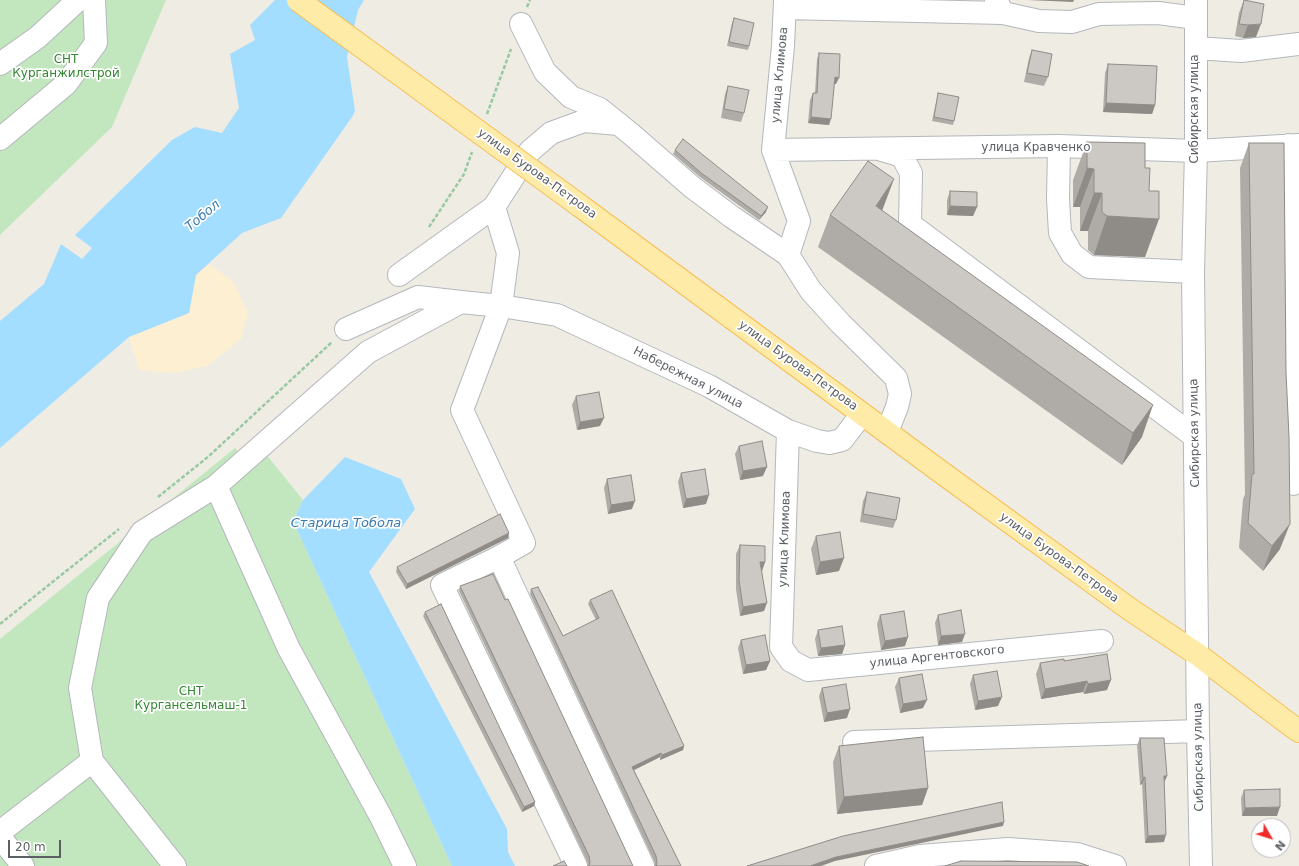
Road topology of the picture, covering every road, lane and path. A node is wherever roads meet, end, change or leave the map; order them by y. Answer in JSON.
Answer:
{"nodes":[{"id":1,"x":78,"y":0,"type":"edge"},
{"id":2,"x":94,"y":0,"type":"edge"},
{"id":3,"x":298,"y":0,"type":"edge"},
{"id":4,"x":530,"y":0,"type":"edge"},
{"id":5,"x":785,"y":4,"type":"edge"},
{"id":6,"x":844,"y":5,"type":"edge"},
{"id":7,"x":973,"y":6,"type":"edge"},
{"id":8,"x":1000,"y":6,"type":"edge"},
{"id":9,"x":1131,"y":7,"type":"edge"},
{"id":10,"x":1196,"y":9,"type":"edge"},
{"id":11,"x":521,"y":24,"type":"junction"},
{"id":12,"x":1299,"y":44,"type":"edge"},
{"id":13,"x":1196,"y":48,"type":"junction"},
{"id":14,"x":0,"y":64,"type":"edge"},
{"id":15,"x":486,"y":116,"type":"dead end"},
{"id":16,"x":619,"y":124,"type":"junction"},
{"id":17,"x":0,"y":139,"type":"edge"},
{"id":18,"x":475,"y":145,"type":"dead end"},
{"id":19,"x":1294,"y":145,"type":"edge"},
{"id":20,"x":1059,"y":146,"type":"junction"},
{"id":21,"x":877,"y":149,"type":"junction"},
{"id":22,"x":773,"y":150,"type":"junction"},
{"id":23,"x":1196,"y":151,"type":"junction"},
{"id":24,"x":494,"y":207,"type":"junction"},
{"id":25,"x":427,"y":231,"type":"dead end"},
{"id":26,"x":788,"y":255,"type":"junction"},
{"id":27,"x":1193,"y":272,"type":"junction"},
{"id":28,"x":399,"y":276,"type":"dead end"},
{"id":29,"x":461,"y":302,"type":"junction"},
{"id":30,"x":501,"y":306,"type":"junction"},
{"id":31,"x":346,"y":329,"type":"joint"},
{"id":32,"x":1294,"y":397,"type":"edge"},
{"id":33,"x":862,"y":414,"type":"junction"},
{"id":34,"x":788,"y":431,"type":"junction"},
{"id":35,"x":886,"y":432,"type":"junction"},
{"id":36,"x":1195,"y":437,"type":"junction"},
{"id":37,"x":1293,"y":484,"type":"dead end"},
{"id":38,"x":216,"y":486,"type":"junction"},
{"id":39,"x":154,"y":500,"type":"dead end"},
{"id":40,"x":123,"y":525,"type":"dead end"},
{"id":41,"x":499,"y":557,"type":"junction"},
{"id":42,"x":0,"y":624,"type":"edge"},
{"id":43,"x":1102,"y":641,"type":"dead end"},
{"id":44,"x":781,"y":647,"type":"joint"},
{"id":45,"x":1197,"y":654,"type":"junction"},
{"id":46,"x":1198,"y":731,"type":"junction"},
{"id":47,"x":1299,"y":731,"type":"edge"},
{"id":48,"x":854,"y":742,"type":"dead end"},
{"id":49,"x":92,"y":761,"type":"junction"},
{"id":50,"x":0,"y":832,"type":"edge"},
{"id":51,"x":0,"y":837,"type":"edge"},
{"id":52,"x":23,"y":866,"type":"edge"},
{"id":53,"x":175,"y":866,"type":"edge"},
{"id":54,"x":404,"y":866,"type":"edge"},
{"id":55,"x":576,"y":866,"type":"edge"},
{"id":56,"x":643,"y":866,"type":"edge"},
{"id":57,"x":876,"y":866,"type":"edge"},
{"id":58,"x":1115,"y":866,"type":"edge"},
{"id":59,"x":1201,"y":866,"type":"edge"}],
"edges":[{"from":1,"to":14,"type":"street"},
{"from":2,"to":17,"type":"street"},
{"from":3,"to":33,"type":"main road","name":"улица Бурова-Петрова","bridge":true},
{"from":4,"to":11,"type":"path"},
{"from":5,"to":6,"type":"street"},
{"from":5,"to":22,"type":"street","name":"улица Климова"},
{"from":6,"to":7,"type":"street"},
{"from":7,"to":8,"type":"street"},
{"from":8,"to":9,"type":"street"},
{"from":9,"to":10,"type":"street"},
{"from":10,"to":13,"type":"street","name":"Сибирская улица"},
{"from":11,"to":15,"type":"path"},
{"from":11,"to":16,"type":"street"},
{"from":12,"to":13,"type":"street"},
{"from":13,"to":23,"type":"street","name":"Сибирская улица"},
{"from":16,"to":24,"type":"street"},
{"from":16,"to":26,"type":"street"},
{"from":18,"to":25,"type":"path"},
{"from":19,"to":23,"type":"street","name":"улица Кравченко"},
{"from":19,"to":32,"type":"street"},
{"from":20,"to":21,"type":"street","name":"улица Кравченко"},
{"from":20,"to":23,"type":"street","name":"улица Кравченко"},
{"from":20,"to":27,"type":"street"},
{"from":21,"to":22,"type":"street","name":"улица Кравченко"},
{"from":21,"to":36,"type":"street"},
{"from":22,"to":26,"type":"street"},
{"from":23,"to":27,"type":"street","name":"Сибирская улица"},
{"from":24,"to":28,"type":"street"},
{"from":24,"to":30,"type":"street"},
{"from":26,"to":35,"type":"street"},
{"from":27,"to":36,"type":"street","name":"Сибирская улица"},
{"from":29,"to":30,"type":"street","name":"Набережная улица"},
{"from":29,"to":31,"type":"street","name":"Набережная улица"},
{"from":29,"to":38,"type":"street"},
{"from":30,"to":34,"type":"street","name":"Набережная улица"},
{"from":30,"to":41,"type":"street"},
{"from":31,"to":39,"type":"path"},
{"from":32,"to":37,"type":"street"},
{"from":33,"to":34,"type":"street","name":"Набережная улица"},
{"from":33,"to":35,"type":"main road","name":"улица Бурова-Петрова"},
{"from":34,"to":44,"type":"street","name":"улица Климова"},
{"from":35,"to":45,"type":"main road","name":"улица Бурова-Петрова"},
{"from":36,"to":45,"type":"street","name":"Сибирская улица"},
{"from":38,"to":49,"type":"street"},
{"from":38,"to":54,"type":"street"},
{"from":40,"to":42,"type":"path"},
{"from":41,"to":55,"type":"street"},
{"from":41,"to":56,"type":"street"},
{"from":43,"to":44,"type":"street","name":"улица Аргентовского"},
{"from":45,"to":46,"type":"street","name":"Сибирская улица"},
{"from":45,"to":47,"type":"main road","name":"улица Бурова-Петрова"},
{"from":46,"to":48,"type":"street"},
{"from":46,"to":59,"type":"street","name":"Сибирская улица"},
{"from":49,"to":50,"type":"street"},
{"from":49,"to":53,"type":"street"},
{"from":51,"to":52,"type":"street"},
{"from":57,"to":58,"type":"street"}]}
